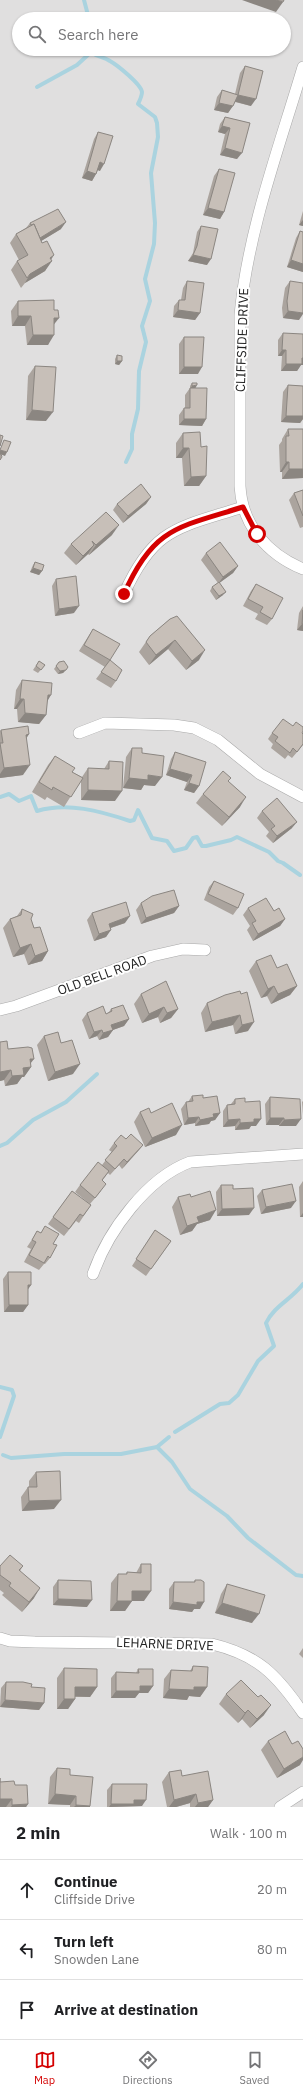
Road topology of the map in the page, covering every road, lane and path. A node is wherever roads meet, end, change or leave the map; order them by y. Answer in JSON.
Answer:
{"nodes":[{"id":1,"x":303,"y":66,"type":"edge"},
{"id":2,"x":243,"y":507,"type":"junction"},
{"id":3,"x":303,"y":569,"type":"edge"},
{"id":4,"x":124,"y":594,"type":"dead end"},
{"id":5,"x":79,"y":733,"type":"dead end"},
{"id":6,"x":303,"y":797,"type":"edge"},
{"id":7,"x":205,"y":950,"type":"dead end"},
{"id":8,"x":0,"y":1010,"type":"edge"},
{"id":9,"x":303,"y":1154,"type":"edge"},
{"id":10,"x":93,"y":1274,"type":"dead end"},
{"id":11,"x":0,"y":1638,"type":"edge"},
{"id":12,"x":303,"y":1713,"type":"edge"},
{"id":13,"x":303,"y":1792,"type":"edge"},
{"id":14,"x":280,"y":1807,"type":"edge"}],
"edges":[{"from":1,"to":2,"type":"street","name":"CLIFFSIDE DRIVE"},
{"from":2,"to":3,"type":"street","name":"CLIFFSIDE DRIVE"},
{"from":2,"to":4,"type":"street"},
{"from":5,"to":6,"type":"street"},
{"from":7,"to":8,"type":"street","name":"OLD BELL ROAD"},
{"from":9,"to":10,"type":"street"},
{"from":11,"to":12,"type":"street","name":"LEHARNE DRIVE"},
{"from":13,"to":14,"type":"street"}]}
